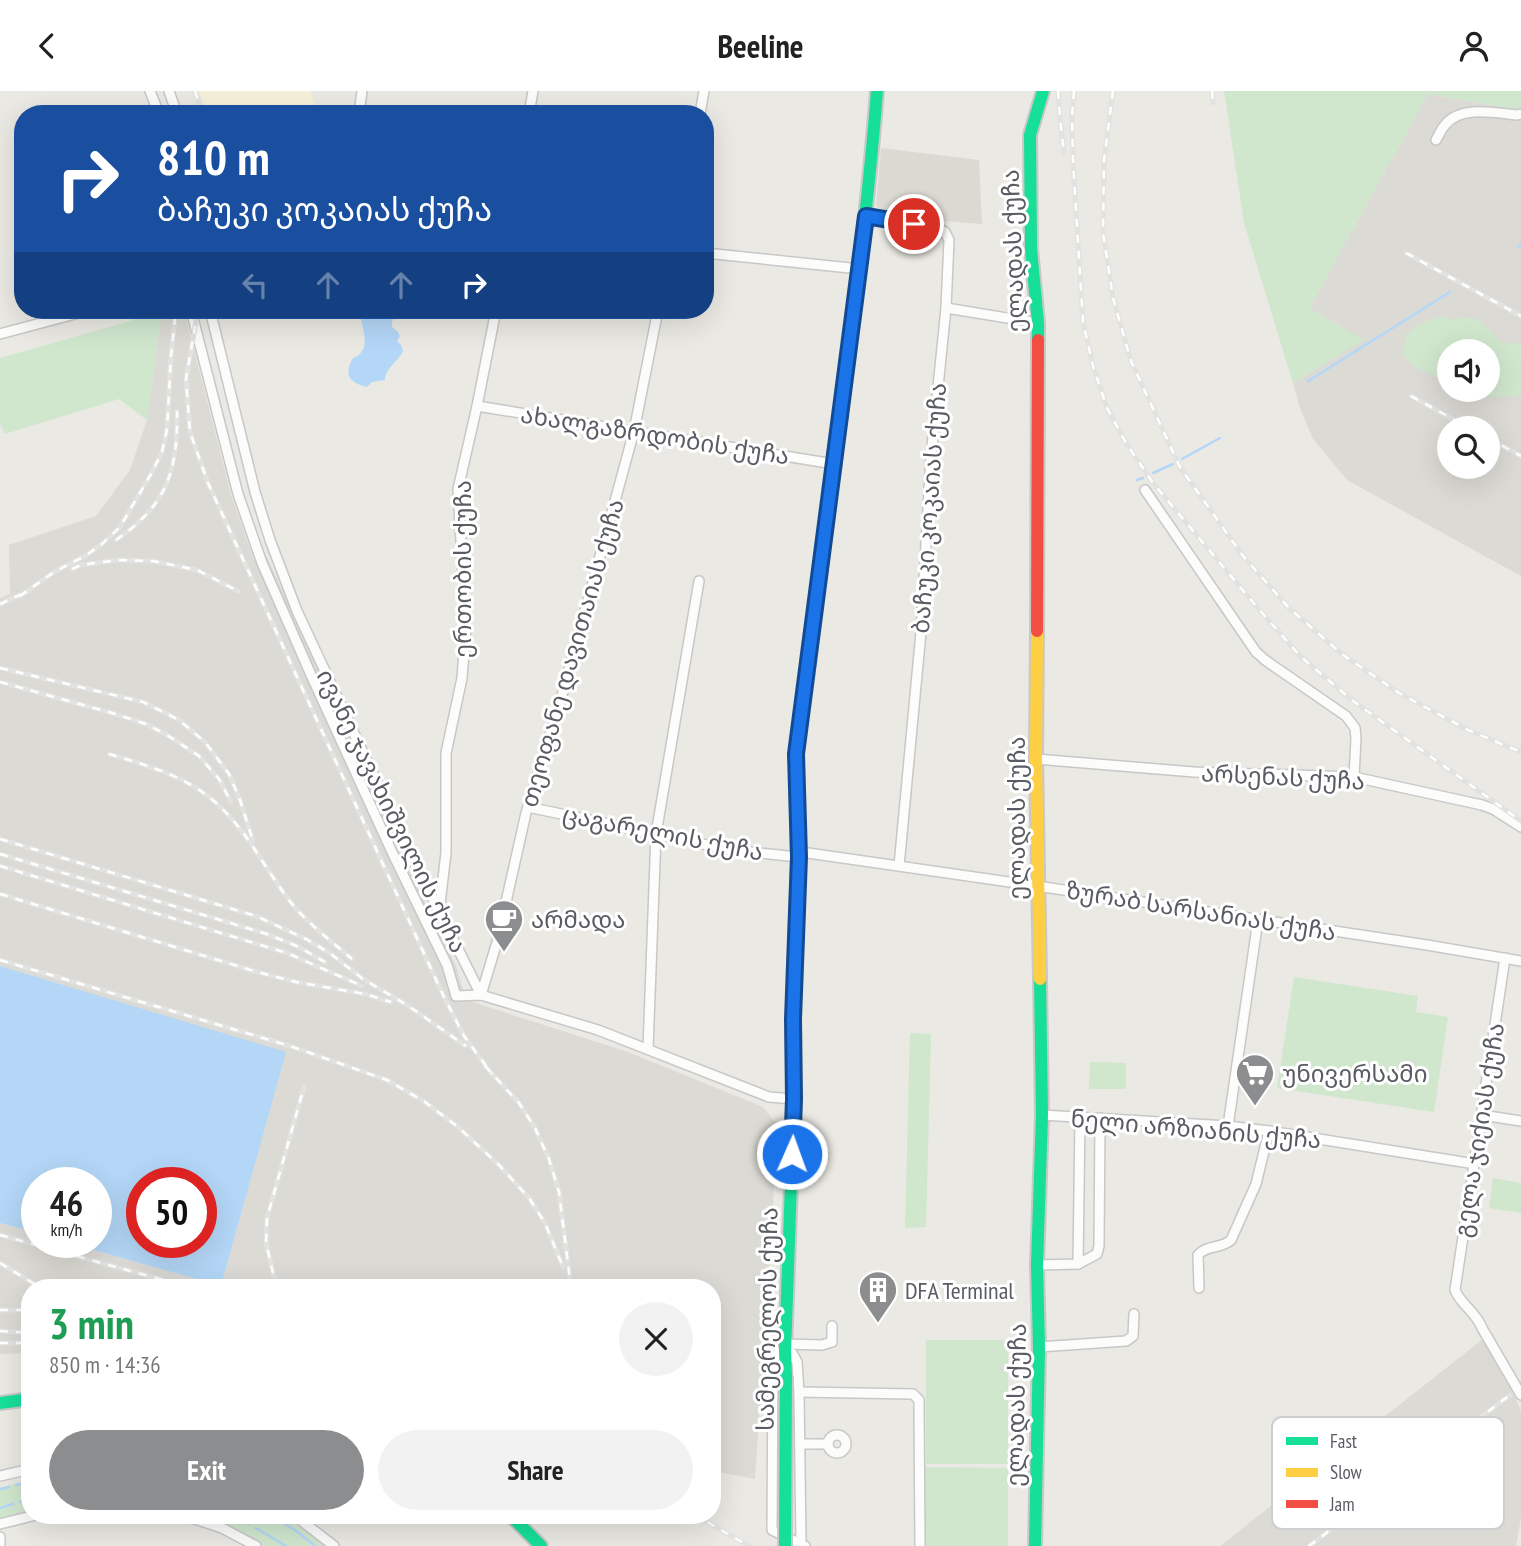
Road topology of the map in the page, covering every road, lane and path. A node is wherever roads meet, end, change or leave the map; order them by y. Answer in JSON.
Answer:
{"nodes":[{"id":1,"x":877,"y":91,"type":"edge"},
{"id":2,"x":1043,"y":91,"type":"edge"},
{"id":3,"x":1521,"y":114,"type":"edge"},
{"id":4,"x":1436,"y":139,"type":"dead end"},
{"id":5,"x":866,"y":216,"type":"junction"},
{"id":6,"x":714,"y":254,"type":"edge"},
{"id":7,"x":860,"y":269,"type":"junction"},
{"id":8,"x":946,"y":308,"type":"junction"},
{"id":9,"x":56,"y":319,"type":"edge"},
{"id":10,"x":193,"y":319,"type":"edge"},
{"id":11,"x":212,"y":319,"type":"edge"},
{"id":12,"x":494,"y":319,"type":"edge"},
{"id":13,"x":656,"y":319,"type":"edge"},
{"id":14,"x":1038,"y":323,"type":"junction"},
{"id":15,"x":0,"y":334,"type":"edge"},
{"id":16,"x":477,"y":406,"type":"junction"},
{"id":17,"x":634,"y":431,"type":"junction"},
{"id":18,"x":834,"y":464,"type":"junction"},
{"id":19,"x":1145,"y":490,"type":"dead end"},
{"id":20,"x":699,"y":581,"type":"dead end"},
{"id":21,"x":1036,"y":759,"type":"junction"},
{"id":22,"x":1354,"y":777,"type":"junction"},
{"id":23,"x":528,"y":807,"type":"junction"},
{"id":24,"x":1521,"y":827,"type":"edge"},
{"id":25,"x":656,"y":834,"type":"junction"},
{"id":26,"x":799,"y":857,"type":"junction"},
{"id":27,"x":899,"y":866,"type":"junction"},
{"id":28,"x":1037,"y":886,"type":"junction"},
{"id":29,"x":439,"y":914,"type":"junction"},
{"id":30,"x":1258,"y":920,"type":"junction"},
{"id":31,"x":1506,"y":958,"type":"junction"},
{"id":32,"x":1521,"y":961,"type":"edge"},
{"id":33,"x":481,"y":995,"type":"junction"},
{"id":34,"x":648,"y":1049,"type":"junction"},
{"id":35,"x":794,"y":1099,"type":"junction"},
{"id":36,"x":1042,"y":1115,"type":"junction"},
{"id":37,"x":1482,"y":1115,"type":"junction"},
{"id":38,"x":1080,"y":1117,"type":"junction"},
{"id":39,"x":1100,"y":1118,"type":"junction"},
{"id":40,"x":1521,"y":1121,"type":"edge"},
{"id":41,"x":1228,"y":1126,"type":"junction"},
{"id":42,"x":1269,"y":1131,"type":"junction"},
{"id":43,"x":1475,"y":1164,"type":"junction"},
{"id":44,"x":1078,"y":1264,"type":"junction"},
{"id":45,"x":1037,"y":1265,"type":"junction"},
{"id":46,"x":1199,"y":1288,"type":"dead end"},
{"id":47,"x":1134,"y":1314,"type":"dead end"},
{"id":48,"x":832,"y":1326,"type":"dead end"},
{"id":49,"x":785,"y":1347,"type":"junction"},
{"id":50,"x":1039,"y":1347,"type":"junction"},
{"id":51,"x":799,"y":1392,"type":"junction"},
{"id":52,"x":1521,"y":1395,"type":"edge"},
{"id":53,"x":21,"y":1400,"type":"edge"},
{"id":54,"x":0,"y":1403,"type":"edge"},
{"id":55,"x":800,"y":1444,"type":"junction"},
{"id":56,"x":828,"y":1444,"type":"dead end"},
{"id":57,"x":21,"y":1471,"type":"edge"},
{"id":58,"x":0,"y":1476,"type":"edge"},
{"id":59,"x":21,"y":1519,"type":"edge"},
{"id":60,"x":0,"y":1524,"type":"edge"},
{"id":61,"x":210,"y":1524,"type":"edge"},
{"id":62,"x":306,"y":1524,"type":"edge"},
{"id":63,"x":519,"y":1524,"type":"edge"},
{"id":64,"x":0,"y":1537,"type":"edge"},
{"id":65,"x":803,"y":1545,"type":"edge"},
{"id":66,"x":0,"y":1546,"type":"edge"},
{"id":67,"x":256,"y":1546,"type":"edge"},
{"id":68,"x":334,"y":1546,"type":"edge"},
{"id":69,"x":541,"y":1546,"type":"edge"},
{"id":70,"x":785,"y":1546,"type":"edge"},
{"id":71,"x":920,"y":1546,"type":"edge"},
{"id":72,"x":1035,"y":1546,"type":"edge"}],
"edges":[{"from":1,"to":5,"type":"street","name":"სამეგრელოს ქუჩა"},
{"from":2,"to":14,"type":"street","name":"ელადას ქუჩა"},
{"from":3,"to":4,"type":"street"},
{"from":5,"to":7,"type":"street","name":"სამეგრელოს ქუჩა"},
{"from":5,"to":8,"type":"street","name":"ბაჩუკი კოკაიას ქუჩა"},
{"from":6,"to":7,"type":"street"},
{"from":7,"to":18,"type":"street","name":"სამეგრელოს ქუჩა"},
{"from":8,"to":14,"type":"street"},
{"from":8,"to":27,"type":"street","name":"ბაჩუკი კოკაიას ქუჩა"},
{"from":9,"to":15,"type":"street"},
{"from":10,"to":33,"type":"street"},
{"from":11,"to":29,"type":"street","name":"ივანე ჯავახიშვილის ქუჩა"},
{"from":12,"to":16,"type":"street","name":"ერთობის ქუჩა"},
{"from":13,"to":17,"type":"street","name":"თეოფანე დავითაიას ქუჩა"},
{"from":14,"to":21,"type":"street","name":"ელადას ქუჩა"},
{"from":16,"to":17,"type":"street","name":"ახალგაზრდობის ქუჩა"},
{"from":16,"to":29,"type":"street","name":"ერთობის ქუჩა"},
{"from":17,"to":18,"type":"street","name":"ახალგაზრდობის ქუჩა"},
{"from":17,"to":23,"type":"street","name":"თეოფანე დავითაიას ქუჩა"},
{"from":18,"to":26,"type":"street","name":"სამეგრელოს ქუჩა"},
{"from":19,"to":22,"type":"street"},
{"from":20,"to":25,"type":"street"},
{"from":21,"to":22,"type":"street","name":"არსენას ქუჩა"},
{"from":21,"to":28,"type":"street","name":"ელადას ქუჩა"},
{"from":22,"to":24,"type":"street","name":"არსენას ქუჩა"},
{"from":23,"to":25,"type":"street","name":"ცაგარელის ქუჩა"},
{"from":23,"to":33,"type":"street","name":"თეოფანე დავითაიას ქუჩა"},
{"from":25,"to":26,"type":"street","name":"ცაგარელის ქუჩა"},
{"from":25,"to":34,"type":"street"},
{"from":26,"to":27,"type":"street","name":"ზურაბ სარსანიას ქუჩა"},
{"from":26,"to":35,"type":"street","name":"სამეგრელოს ქუჩა"},
{"from":27,"to":28,"type":"street","name":"ზურაბ სარსანიას ქუჩა"},
{"from":28,"to":30,"type":"street","name":"ზურაბ სარსანიას ქუჩა"},
{"from":28,"to":36,"type":"street","name":"ელადას ქუჩა"},
{"from":29,"to":33,"type":"street","name":"ივანე ჯავახიშვილის ქუჩა"},
{"from":30,"to":31,"type":"street","name":"ზურაბ სარსანიას ქუჩა"},
{"from":30,"to":41,"type":"street"},
{"from":31,"to":32,"type":"street","name":"ზურაბ სარსანიას ქუჩა"},
{"from":31,"to":37,"type":"street","name":"გელა ჯიქიას ქუჩა"},
{"from":33,"to":34,"type":"street"},
{"from":34,"to":35,"type":"street"},
{"from":35,"to":49,"type":"street","name":"სამეგრელოს ქუჩა"},
{"from":36,"to":38,"type":"street","name":"ნელი არზიანის ქუჩა"},
{"from":36,"to":45,"type":"street","name":"ელადას ქუჩა"},
{"from":37,"to":40,"type":"street"},
{"from":37,"to":43,"type":"street","name":"გელა ჯიქიას ქუჩა"},
{"from":38,"to":39,"type":"street","name":"ნელი არზიანის ქუჩა"},
{"from":38,"to":44,"type":"street"},
{"from":39,"to":41,"type":"street","name":"ნელი არზიანის ქუჩა"},
{"from":39,"to":44,"type":"street"},
{"from":41,"to":42,"type":"street","name":"ნელი არზიანის ქუჩა"},
{"from":42,"to":43,"type":"street","name":"ნელი არზიანის ქუჩა"},
{"from":42,"to":46,"type":"street"},
{"from":43,"to":52,"type":"street","name":"გელა ჯიქიას ქუჩა"},
{"from":44,"to":45,"type":"street"},
{"from":45,"to":50,"type":"street","name":"ელადას ქუჩა"},
{"from":47,"to":50,"type":"street"},
{"from":48,"to":49,"type":"street"},
{"from":49,"to":51,"type":"street"},
{"from":49,"to":65,"type":"street"},
{"from":49,"to":70,"type":"street","name":"სამეგრელოს ქუჩა","bridge":true},
{"from":50,"to":72,"type":"street","name":"ელადას ქუჩა"},
{"from":51,"to":55,"type":"street"},
{"from":51,"to":71,"type":"street"},
{"from":53,"to":54,"type":"street"},
{"from":55,"to":56,"type":"street"},
{"from":55,"to":65,"type":"street"},
{"from":57,"to":58,"type":"street"},
{"from":59,"to":60,"type":"street"},
{"from":61,"to":67,"type":"street"},
{"from":62,"to":68,"type":"street"},
{"from":63,"to":69,"type":"street"},
{"from":64,"to":66,"type":"street"}]}
